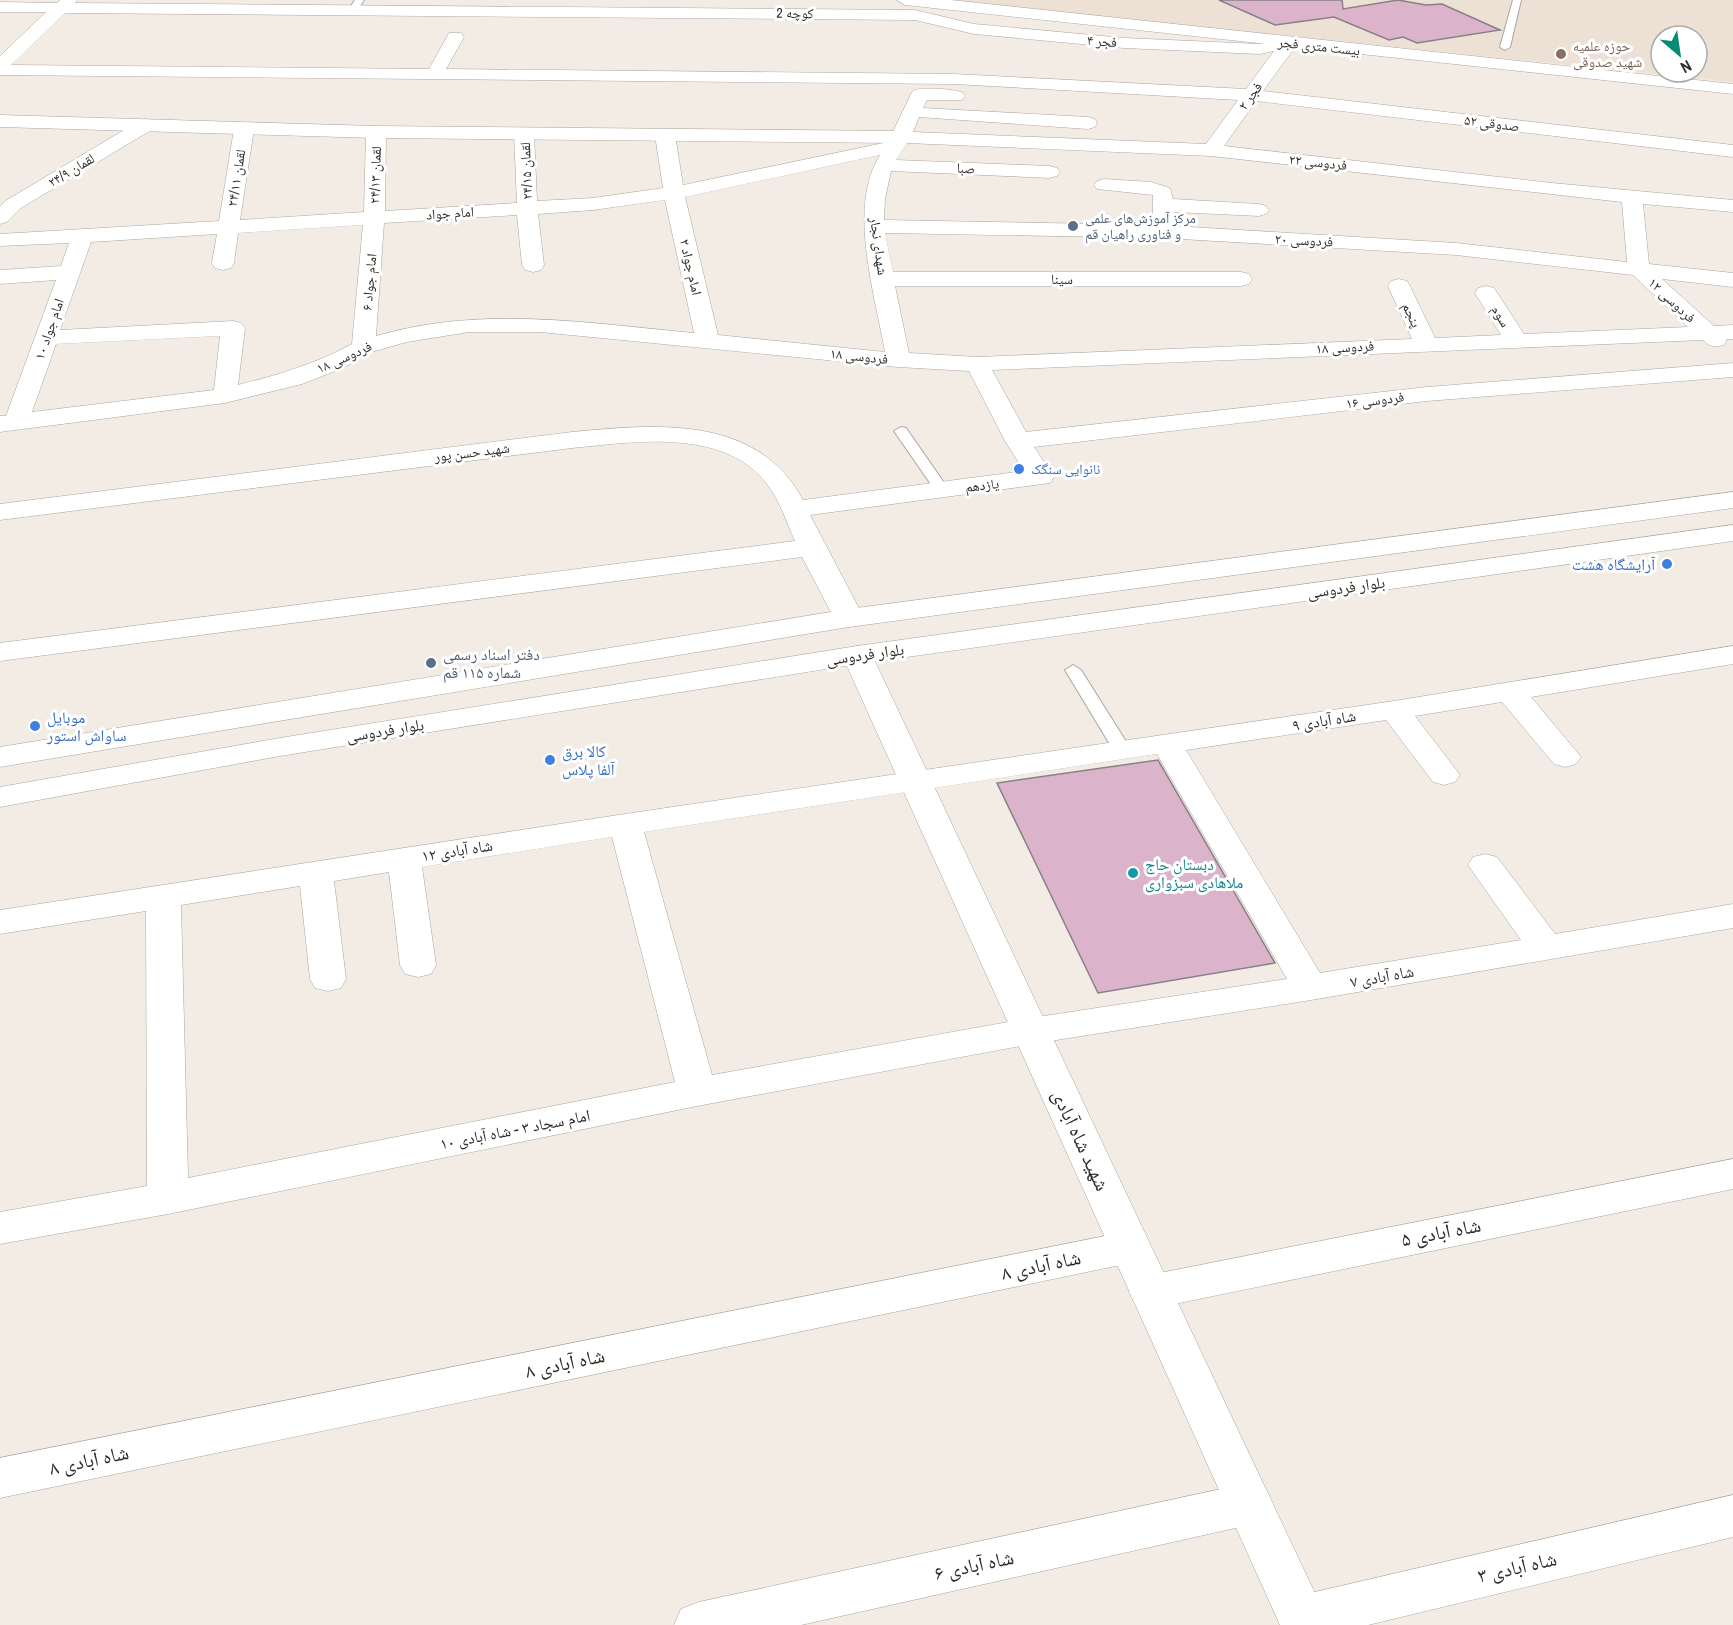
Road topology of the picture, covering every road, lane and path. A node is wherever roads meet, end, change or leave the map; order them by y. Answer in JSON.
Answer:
{"nodes":[{"id":1,"x":905,"y":0,"type":"edge"},
{"id":2,"x":1517,"y":0,"type":"edge"},
{"id":3,"x":67,"y":3,"type":"edge"},
{"id":4,"x":929,"y":3,"type":"junction"},
{"id":5,"x":356,"y":5,"type":"edge"},
{"id":6,"x":705,"y":6,"type":"edge"},
{"id":7,"x":0,"y":7,"type":"edge"},
{"id":8,"x":915,"y":15,"type":"junction"},
{"id":9,"x":455,"y":36,"type":"dead end"},
{"id":10,"x":1289,"y":43,"type":"junction"},
{"id":11,"x":1505,"y":47,"type":"dead end"},
{"id":12,"x":89,"y":54,"type":"dead end"},
{"id":13,"x":0,"y":68,"type":"edge"},
{"id":14,"x":273,"y":74,"type":"junction"},
{"id":15,"x":434,"y":75,"type":"junction"},
{"id":16,"x":1733,"y":89,"type":"edge"},
{"id":17,"x":1247,"y":101,"type":"junction"},
{"id":18,"x":913,"y":112,"type":"junction"},
{"id":19,"x":0,"y":121,"type":"edge"},
{"id":20,"x":1109,"y":124,"type":"dead end"},
{"id":21,"x":146,"y":125,"type":"junction"},
{"id":22,"x":244,"y":129,"type":"junction"},
{"id":23,"x":1202,"y":130,"type":"dead end"},
{"id":24,"x":1225,"y":131,"type":"junction"},
{"id":25,"x":376,"y":132,"type":"junction"},
{"id":26,"x":524,"y":134,"type":"junction"},
{"id":27,"x":665,"y":135,"type":"junction"},
{"id":28,"x":898,"y":141,"type":"junction"},
{"id":29,"x":1212,"y":150,"type":"junction"},
{"id":30,"x":1733,"y":151,"type":"edge"},
{"id":31,"x":883,"y":165,"type":"junction"},
{"id":32,"x":1050,"y":172,"type":"dead end"},
{"id":33,"x":1104,"y":185,"type":"dead end"},
{"id":34,"x":674,"y":194,"type":"junction"},
{"id":35,"x":1632,"y":196,"type":"junction"},
{"id":36,"x":1164,"y":205,"type":"junction"},
{"id":37,"x":1733,"y":206,"type":"edge"},
{"id":38,"x":527,"y":208,"type":"junction"},
{"id":39,"x":1259,"y":210,"type":"dead end"},
{"id":40,"x":0,"y":218,"type":"edge"},
{"id":41,"x":374,"y":218,"type":"junction"},
{"id":42,"x":873,"y":226,"type":"junction"},
{"id":43,"x":228,"y":227,"type":"junction"},
{"id":44,"x":1164,"y":232,"type":"junction"},
{"id":45,"x":82,"y":236,"type":"junction"},
{"id":46,"x":0,"y":240,"type":"edge"},
{"id":47,"x":223,"y":263,"type":"dead end"},
{"id":48,"x":533,"y":265,"type":"dead end"},
{"id":49,"x":1639,"y":269,"type":"junction"},
{"id":50,"x":69,"y":272,"type":"junction"},
{"id":51,"x":0,"y":277,"type":"edge"},
{"id":52,"x":883,"y":279,"type":"junction"},
{"id":53,"x":1241,"y":279,"type":"dead end"},
{"id":54,"x":1733,"y":280,"type":"edge"},
{"id":55,"x":1399,"y":286,"type":"dead end"},
{"id":56,"x":1486,"y":293,"type":"dead end"},
{"id":57,"x":1706,"y":332,"type":"junction"},
{"id":58,"x":1733,"y":332,"type":"edge"},
{"id":59,"x":46,"y":338,"type":"junction"},
{"id":60,"x":1516,"y":340,"type":"junction"},
{"id":61,"x":708,"y":342,"type":"junction"},
{"id":62,"x":1426,"y":344,"type":"junction"},
{"id":63,"x":363,"y":347,"type":"junction"},
{"id":64,"x":1733,"y":355,"type":"edge"},
{"id":65,"x":898,"y":360,"type":"junction"},
{"id":66,"x":976,"y":364,"type":"junction"},
{"id":67,"x":1733,"y":370,"type":"edge"},
{"id":68,"x":225,"y":396,"type":"junction"},
{"id":69,"x":9,"y":422,"type":"edge"},
{"id":70,"x":901,"y":431,"type":"dead end"},
{"id":71,"x":1018,"y":441,"type":"junction"},
{"id":72,"x":942,"y":490,"type":"junction"},
{"id":73,"x":1733,"y":500,"type":"edge"},
{"id":74,"x":793,"y":509,"type":"junction"},
{"id":75,"x":0,"y":512,"type":"edge"},
{"id":76,"x":1733,"y":533,"type":"edge"},
{"id":77,"x":812,"y":547,"type":"junction"},
{"id":78,"x":853,"y":636,"type":"junction"},
{"id":79,"x":0,"y":652,"type":"edge"},
{"id":80,"x":1733,"y":655,"type":"edge"},
{"id":81,"x":1073,"y":670,"type":"dead end"},
{"id":82,"x":1510,"y":692,"type":"junction"},
{"id":83,"x":1394,"y":710,"type":"junction"},
{"id":84,"x":1167,"y":744,"type":"junction"},
{"id":85,"x":1124,"y":751,"type":"junction"},
{"id":86,"x":0,"y":757,"type":"edge"},
{"id":87,"x":1564,"y":757,"type":"dead end"},
{"id":88,"x":1444,"y":775,"type":"dead end"},
{"id":89,"x":915,"y":780,"type":"junction"},
{"id":90,"x":0,"y":797,"type":"edge"},
{"id":91,"x":625,"y":824,"type":"junction"},
{"id":92,"x":404,"y":859,"type":"junction"},
{"id":93,"x":1485,"y":865,"type":"dead end"},
{"id":94,"x":316,"y":872,"type":"junction"},
{"id":95,"x":163,"y":896,"type":"junction"},
{"id":96,"x":1733,"y":916,"type":"edge"},
{"id":97,"x":0,"y":922,"type":"edge"},
{"id":98,"x":1546,"y":948,"type":"junction"},
{"id":99,"x":418,"y":964,"type":"dead end"},
{"id":100,"x":328,"y":979,"type":"dead end"},
{"id":101,"x":1311,"y":988,"type":"junction"},
{"id":102,"x":1031,"y":1030,"type":"junction"},
{"id":103,"x":698,"y":1092,"type":"junction"},
{"id":104,"x":1733,"y":1174,"type":"edge"},
{"id":105,"x":168,"y":1198,"type":"junction"},
{"id":106,"x":0,"y":1228,"type":"edge"},
{"id":107,"x":1130,"y":1247,"type":"junction"},
{"id":108,"x":1150,"y":1292,"type":"junction"},
{"id":109,"x":0,"y":1478,"type":"edge"},
{"id":110,"x":1249,"y":1504,"type":"junction"},
{"id":111,"x":1733,"y":1515,"type":"edge"},
{"id":112,"x":1304,"y":1622,"type":"edge"},
{"id":113,"x":699,"y":1625,"type":"edge"}],
"edges":[{"from":1,"to":4,"type":"street","name":"بیست متری فجر"},
{"from":2,"to":11,"type":"lane"},
{"from":3,"to":5,"type":"street","name":"کوچه 2"},
{"from":3,"to":7,"type":"street","name":"کوچه 2"},
{"from":3,"to":13,"type":"street"},
{"from":4,"to":8,"type":"street"},
{"from":4,"to":10,"type":"street","name":"بیست متری فجر"},
{"from":5,"to":6,"type":"street","name":"کوچه 2"},
{"from":6,"to":8,"type":"street","name":"کوچه 2"},
{"from":8,"to":10,"type":"street","name":"فجر ۴"},
{"from":9,"to":15,"type":"street"},
{"from":10,"to":16,"type":"street","name":"بیست متری فجر"},
{"from":10,"to":17,"type":"street","name":"فجر ۲"},
{"from":12,"to":14,"type":"street"},
{"from":13,"to":14,"type":"street"},
{"from":14,"to":15,"type":"street"},
{"from":15,"to":17,"type":"street"},
{"from":17,"to":18,"type":"street","name":"شهدای نجار"},
{"from":17,"to":24,"type":"street","name":"فجر ۲"},
{"from":17,"to":30,"type":"street","name":"صدوقی ۵۲"},
{"from":18,"to":20,"type":"street"},
{"from":18,"to":28,"type":"street","name":"شهدای نجار"},
{"from":19,"to":21,"type":"street"},
{"from":21,"to":22,"type":"street"},
{"from":21,"to":40,"type":"street","name":"لقمان ۲۴/۹"},
{"from":22,"to":25,"type":"street"},
{"from":22,"to":43,"type":"street","name":"لقمان ۲۴/۱۱"},
{"from":23,"to":24,"type":"street"},
{"from":24,"to":29,"type":"street","name":"فجر ۲"},
{"from":25,"to":26,"type":"street"},
{"from":25,"to":41,"type":"street","name":"لقمان ۲۴/۱۳"},
{"from":26,"to":27,"type":"street"},
{"from":26,"to":38,"type":"street","name":"لقمان ۲۴/۱۵"},
{"from":27,"to":28,"type":"street"},
{"from":27,"to":34,"type":"street","name":"امام جواد ۲"},
{"from":28,"to":29,"type":"street","name":"فردوسی ۲۲"},
{"from":28,"to":31,"type":"street","name":"شهدای نجار"},
{"from":28,"to":34,"type":"street","name":"امام جواد"},
{"from":29,"to":35,"type":"street","name":"فردوسی ۲۲"},
{"from":31,"to":32,"type":"street","name":"صبا"},
{"from":31,"to":42,"type":"street","name":"شهدای نجار"},
{"from":33,"to":36,"type":"street"},
{"from":34,"to":38,"type":"street","name":"امام جواد"},
{"from":34,"to":61,"type":"street","name":"امام جواد ۲"},
{"from":35,"to":37,"type":"street","name":"فردوسی ۲۲"},
{"from":35,"to":49,"type":"street","name":"فردوسی ۱۲"},
{"from":36,"to":39,"type":"street"},
{"from":36,"to":44,"type":"street"},
{"from":38,"to":41,"type":"street","name":"امام جواد"},
{"from":38,"to":48,"type":"street","name":"لقمان ۲۴/۱۵"},
{"from":41,"to":43,"type":"street","name":"امام جواد"},
{"from":41,"to":63,"type":"street","name":"امام جواد ۶"},
{"from":42,"to":44,"type":"street","name":"فردوسی ۲۰"},
{"from":42,"to":52,"type":"street","name":"شهدای نجار"},
{"from":43,"to":45,"type":"street","name":"امام جواد"},
{"from":43,"to":47,"type":"street","name":"لقمان ۲۴/۱۱"},
{"from":44,"to":49,"type":"street","name":"فردوسی ۲۰"},
{"from":45,"to":46,"type":"street","name":"امام جواد"},
{"from":45,"to":50,"type":"street","name":"امام جواد ۱۰"},
{"from":49,"to":54,"type":"street","name":"فردوسی ۲۰"},
{"from":49,"to":57,"type":"street","name":"فردوسی ۱۲"},
{"from":50,"to":51,"type":"street"},
{"from":50,"to":59,"type":"street","name":"امام جواد ۱۰"},
{"from":52,"to":53,"type":"street","name":"سینا"},
{"from":52,"to":65,"type":"street","name":"شهدای نجار"},
{"from":55,"to":62,"type":"street","name":"پنجم"},
{"from":56,"to":60,"type":"street","name":"سوم"},
{"from":57,"to":58,"type":"street","name":"فردوسی ۱۸"},
{"from":57,"to":60,"type":"street","name":"فردوسی ۱۸"},
{"from":57,"to":64,"type":"street","name":"فردوسی ۱۲"},
{"from":59,"to":68,"type":"street"},
{"from":59,"to":69,"type":"street","name":"امام جواد ۱۰"},
{"from":60,"to":62,"type":"street","name":"فردوسی ۱۸"},
{"from":61,"to":63,"type":"street","name":"فردوسی ۱۸"},
{"from":61,"to":65,"type":"street","name":"فردوسی ۱۸"},
{"from":62,"to":66,"type":"street","name":"فردوسی ۱۸"},
{"from":63,"to":68,"type":"street","name":"فردوسی ۱۸"},
{"from":65,"to":66,"type":"street","name":"فردوسی ۱۸"},
{"from":66,"to":71,"type":"street","name":"یازدهم"},
{"from":67,"to":71,"type":"street","name":"فردوسی ۱۶"},
{"from":68,"to":69,"type":"street","name":"فردوسی ۱۸"},
{"from":70,"to":72,"type":"lane"},
{"from":71,"to":72,"type":"street","name":"یازدهم"},
{"from":72,"to":74,"type":"street","name":"یازدهم"},
{"from":73,"to":78,"type":"street","name":"بلوار فردوسی"},
{"from":74,"to":75,"type":"street","name":"شهید حسن پور"},
{"from":74,"to":77,"type":"street","name":"شهید حسن پور"},
{"from":76,"to":78,"type":"street","name":"بلوار فردوسی"},
{"from":77,"to":78,"type":"street","name":"شهید حسن پور"},
{"from":77,"to":79,"type":"street"},
{"from":78,"to":86,"type":"street","name":"بلوار فردوسی"},
{"from":78,"to":89,"type":"street","name":"شهید شاه آبادی"},
{"from":78,"to":90,"type":"street","name":"بلوار فردوسی"},
{"from":80,"to":82,"type":"street","name":"شاه آبادی ۹"},
{"from":81,"to":85,"type":"lane"},
{"from":82,"to":83,"type":"street","name":"شاه آبادی ۹"},
{"from":82,"to":87,"type":"street"},
{"from":83,"to":84,"type":"street","name":"شاه آبادی ۹"},
{"from":83,"to":88,"type":"street"},
{"from":84,"to":85,"type":"street","name":"شاه آبادی ۹"},
{"from":84,"to":101,"type":"street"},
{"from":85,"to":89,"type":"street","name":"شاه آبادی ۹"},
{"from":89,"to":91,"type":"street","name":"شاه آبادی ۱۲"},
{"from":89,"to":102,"type":"street","name":"شهید شاه آبادی"},
{"from":91,"to":92,"type":"street","name":"شاه آبادی ۱۲"},
{"from":91,"to":103,"type":"street"},
{"from":92,"to":94,"type":"street","name":"شاه آبادی ۱۲"},
{"from":92,"to":99,"type":"street"},
{"from":93,"to":98,"type":"street"},
{"from":94,"to":95,"type":"street","name":"شاه آبادی ۱۲"},
{"from":94,"to":100,"type":"street"},
{"from":95,"to":97,"type":"street","name":"شاه آبادی ۱۲"},
{"from":95,"to":105,"type":"street"},
{"from":96,"to":98,"type":"street","name":"شاه آبادی ۷"},
{"from":98,"to":101,"type":"street","name":"شاه آبادی ۷"},
{"from":101,"to":102,"type":"street","name":"شاه آبادی ۷"},
{"from":102,"to":103,"type":"street","name":"امام سجاد ۳ - شاه آبادی ۱۰"},
{"from":102,"to":107,"type":"street","name":"شهید شاه آبادی"},
{"from":103,"to":105,"type":"street","name":"امام سجاد ۳ - شاه آبادی ۱۰"},
{"from":104,"to":108,"type":"street","name":"شاه آبادی ۵"},
{"from":105,"to":106,"type":"street","name":"امام سجاد ۳ - شاه آبادی ۱۰"},
{"from":107,"to":108,"type":"street","name":"شهید شاه آبادی"},
{"from":107,"to":109,"type":"street","name":"شاه آبادی ۸"},
{"from":108,"to":110,"type":"street","name":"شهید شاه آبادی"},
{"from":110,"to":112,"type":"street","name":"شهید شاه آبادی"},
{"from":110,"to":113,"type":"street","name":"شاه آبادی ۶"},
{"from":111,"to":112,"type":"street","name":"شاه آبادی ۳"}]}
